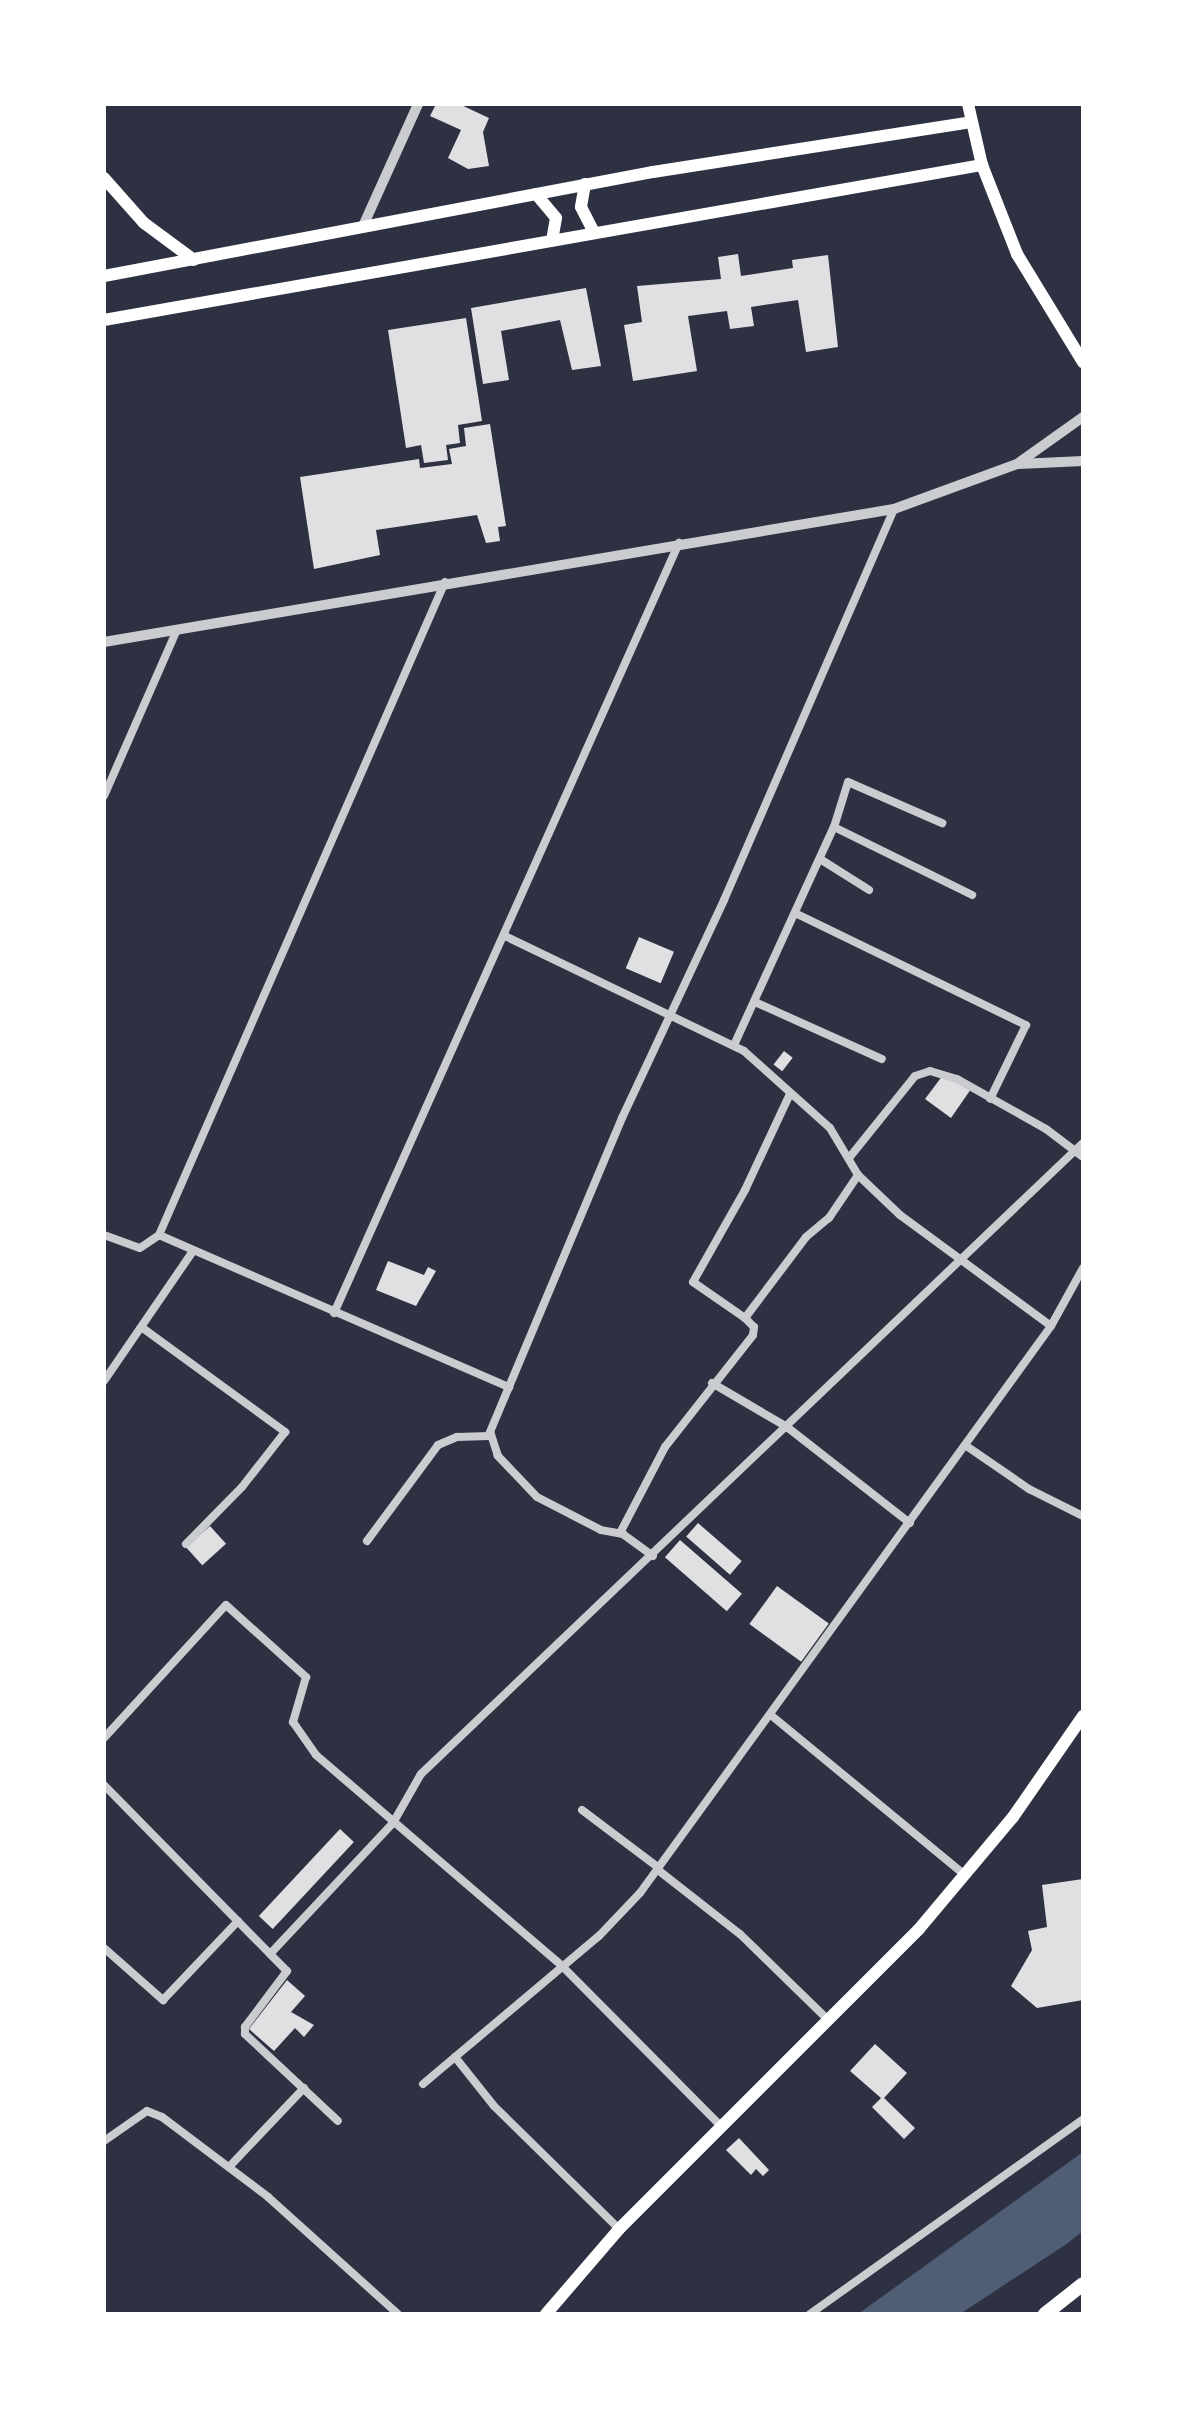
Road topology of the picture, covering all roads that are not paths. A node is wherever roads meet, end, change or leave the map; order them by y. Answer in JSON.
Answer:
{"nodes":[{"id":1,"x":418,"y":104,"type":"edge"},
{"id":2,"x":968,"y":104,"type":"edge"},
{"id":3,"x":971,"y":122,"type":"junction"},
{"id":4,"x":982,"y":165,"type":"junction"},
{"id":5,"x":104,"y":178,"type":"edge"},
{"id":6,"x":585,"y":184,"type":"junction"},
{"id":7,"x":536,"y":194,"type":"junction"},
{"id":8,"x":363,"y":226,"type":"junction"},
{"id":9,"x":594,"y":233,"type":"junction"},
{"id":10,"x":552,"y":241,"type":"junction"},
{"id":11,"x":194,"y":260,"type":"junction"},
{"id":12,"x":104,"y":276,"type":"edge"},
{"id":13,"x":104,"y":320,"type":"edge"},
{"id":14,"x":1083,"y":362,"type":"edge"},
{"id":15,"x":1083,"y":417,"type":"edge"},
{"id":16,"x":1083,"y":461,"type":"edge"},
{"id":17,"x":1017,"y":464,"type":"junction"},
{"id":18,"x":894,"y":509,"type":"junction"},
{"id":19,"x":679,"y":543,"type":"junction"},
{"id":20,"x":445,"y":581,"type":"junction"},
{"id":21,"x":177,"y":630,"type":"junction"},
{"id":22,"x":104,"y":642,"type":"edge"},
{"id":23,"x":104,"y":796,"type":"edge"},
{"id":24,"x":942,"y":823,"type":"dead end"},
{"id":25,"x":834,"y":827,"type":"junction"},
{"id":26,"x":820,"y":859,"type":"junction"},
{"id":27,"x":869,"y":890,"type":"dead end"},
{"id":28,"x":972,"y":895,"type":"dead end"},
{"id":29,"x":795,"y":913,"type":"junction"},
{"id":30,"x":505,"y":936,"type":"junction"},
{"id":31,"x":755,"y":1002,"type":"junction"},
{"id":32,"x":670,"y":1014,"type":"junction"},
{"id":33,"x":734,"y":1045,"type":"junction"},
{"id":34,"x":882,"y":1059,"type":"dead end"},
{"id":35,"x":789,"y":1096,"type":"junction"},
{"id":36,"x":990,"y":1099,"type":"junction"},
{"id":37,"x":1083,"y":1143,"type":"edge"},
{"id":38,"x":1079,"y":1155,"type":"edge"},
{"id":39,"x":849,"y":1158,"type":"junction"},
{"id":40,"x":858,"y":1175,"type":"junction"},
{"id":41,"x":104,"y":1235,"type":"edge"},
{"id":42,"x":159,"y":1235,"type":"junction"},
{"id":43,"x":193,"y":1251,"type":"junction"},
{"id":44,"x":960,"y":1260,"type":"junction"},
{"id":45,"x":1083,"y":1268,"type":"edge"},
{"id":46,"x":334,"y":1313,"type":"junction"},
{"id":47,"x":745,"y":1318,"type":"junction"},
{"id":48,"x":1051,"y":1326,"type":"junction"},
{"id":49,"x":144,"y":1329,"type":"junction"},
{"id":50,"x":104,"y":1381,"type":"edge"},
{"id":51,"x":712,"y":1383,"type":"junction"},
{"id":52,"x":509,"y":1387,"type":"junction"},
{"id":53,"x":787,"y":1427,"type":"junction"},
{"id":54,"x":489,"y":1436,"type":"junction"},
{"id":55,"x":965,"y":1445,"type":"junction"},
{"id":56,"x":1083,"y":1516,"type":"edge"},
{"id":57,"x":910,"y":1523,"type":"junction"},
{"id":58,"x":620,"y":1533,"type":"junction"},
{"id":59,"x":367,"y":1541,"type":"dead end"},
{"id":60,"x":186,"y":1544,"type":"dead end"},
{"id":61,"x":653,"y":1556,"type":"junction"},
{"id":62,"x":772,"y":1716,"type":"junction"},
{"id":63,"x":1083,"y":1716,"type":"edge"},
{"id":64,"x":104,"y":1738,"type":"edge"},
{"id":65,"x":104,"y":1785,"type":"edge"},
{"id":66,"x":582,"y":1810,"type":"dead end"},
{"id":67,"x":393,"y":1823,"type":"junction"},
{"id":68,"x":659,"y":1869,"type":"junction"},
{"id":69,"x":964,"y":1874,"type":"junction"},
{"id":70,"x":238,"y":1921,"type":"junction"},
{"id":71,"x":104,"y":1948,"type":"edge"},
{"id":72,"x":270,"y":1954,"type":"junction"},
{"id":73,"x":563,"y":1967,"type":"junction"},
{"id":74,"x":827,"y":2019,"type":"junction"},
{"id":75,"x":455,"y":2057,"type":"junction"},
{"id":76,"x":423,"y":2084,"type":"dead end"},
{"id":77,"x":304,"y":2088,"type":"junction"},
{"id":78,"x":1083,"y":2119,"type":"edge"},
{"id":79,"x":338,"y":2121,"type":"dead end"},
{"id":80,"x":721,"y":2126,"type":"junction"},
{"id":81,"x":104,"y":2141,"type":"edge"},
{"id":82,"x":229,"y":2167,"type":"junction"},
{"id":83,"x":619,"y":2229,"type":"junction"},
{"id":84,"x":1083,"y":2284,"type":"edge"},
{"id":85,"x":398,"y":2314,"type":"edge"},
{"id":86,"x":546,"y":2314,"type":"edge"},
{"id":87,"x":810,"y":2314,"type":"edge"},
{"id":88,"x":1045,"y":2314,"type":"edge"}],
"edges":[{"from":1,"to":8,"type":"street"},
{"from":2,"to":3,"type":"main road"},
{"from":3,"to":4,"type":"main road"},
{"from":3,"to":6,"type":"main road"},
{"from":4,"to":9,"type":"main road"},
{"from":4,"to":14,"type":"main road"},
{"from":5,"to":11,"type":"main road"},
{"from":6,"to":7,"type":"main road"},
{"from":6,"to":9,"type":"main road"},
{"from":7,"to":8,"type":"main road"},
{"from":7,"to":10,"type":"main road"},
{"from":8,"to":11,"type":"main road"},
{"from":9,"to":10,"type":"main road"},
{"from":10,"to":13,"type":"main road"},
{"from":11,"to":12,"type":"main road"},
{"from":15,"to":17,"type":"street"},
{"from":16,"to":17,"type":"street"},
{"from":17,"to":18,"type":"street"},
{"from":18,"to":19,"type":"street"},
{"from":18,"to":32,"type":"street"},
{"from":19,"to":20,"type":"street"},
{"from":19,"to":30,"type":"street"},
{"from":20,"to":21,"type":"street"},
{"from":20,"to":42,"type":"street"},
{"from":21,"to":22,"type":"street"},
{"from":21,"to":23,"type":"street"},
{"from":24,"to":25,"type":"street"},
{"from":25,"to":26,"type":"street"},
{"from":25,"to":28,"type":"street"},
{"from":26,"to":27,"type":"street"},
{"from":26,"to":29,"type":"street"},
{"from":29,"to":31,"type":"street"},
{"from":29,"to":36,"type":"street"},
{"from":30,"to":32,"type":"street"},
{"from":30,"to":46,"type":"street"},
{"from":31,"to":33,"type":"street"},
{"from":31,"to":34,"type":"street"},
{"from":32,"to":33,"type":"street"},
{"from":32,"to":52,"type":"street"},
{"from":33,"to":35,"type":"street"},
{"from":35,"to":39,"type":"street"},
{"from":35,"to":47,"type":"street"},
{"from":36,"to":38,"type":"street"},
{"from":36,"to":39,"type":"street"},
{"from":37,"to":38,"type":"street"},
{"from":38,"to":44,"type":"street"},
{"from":39,"to":40,"type":"street"},
{"from":40,"to":44,"type":"street"},
{"from":40,"to":47,"type":"street"},
{"from":41,"to":42,"type":"street"},
{"from":42,"to":43,"type":"street"},
{"from":43,"to":46,"type":"street"},
{"from":43,"to":49,"type":"street"},
{"from":44,"to":48,"type":"street"},
{"from":44,"to":53,"type":"street"},
{"from":45,"to":48,"type":"street"},
{"from":46,"to":52,"type":"street"},
{"from":47,"to":51,"type":"street"},
{"from":48,"to":55,"type":"street"},
{"from":49,"to":50,"type":"street"},
{"from":49,"to":60,"type":"street"},
{"from":51,"to":53,"type":"street"},
{"from":51,"to":58,"type":"street"},
{"from":52,"to":54,"type":"street"},
{"from":53,"to":57,"type":"street"},
{"from":53,"to":61,"type":"street"},
{"from":54,"to":58,"type":"street"},
{"from":54,"to":59,"type":"street"},
{"from":55,"to":56,"type":"street"},
{"from":55,"to":57,"type":"street"},
{"from":57,"to":62,"type":"street"},
{"from":58,"to":61,"type":"street"},
{"from":61,"to":67,"type":"street"},
{"from":62,"to":68,"type":"street"},
{"from":62,"to":69,"type":"street"},
{"from":63,"to":69,"type":"main road"},
{"from":64,"to":67,"type":"street"},
{"from":65,"to":70,"type":"street"},
{"from":66,"to":68,"type":"street"},
{"from":67,"to":72,"type":"street"},
{"from":67,"to":73,"type":"street"},
{"from":68,"to":73,"type":"street"},
{"from":68,"to":74,"type":"street"},
{"from":69,"to":74,"type":"main road"},
{"from":70,"to":71,"type":"street"},
{"from":70,"to":72,"type":"street"},
{"from":72,"to":77,"type":"street"},
{"from":73,"to":75,"type":"street"},
{"from":73,"to":80,"type":"street"},
{"from":74,"to":80,"type":"main road"},
{"from":75,"to":76,"type":"street"},
{"from":75,"to":83,"type":"street"},
{"from":77,"to":79,"type":"street"},
{"from":77,"to":82,"type":"street"},
{"from":78,"to":87,"type":"street"},
{"from":80,"to":83,"type":"main road"},
{"from":81,"to":82,"type":"street"},
{"from":82,"to":85,"type":"street"},
{"from":83,"to":86,"type":"main road"},
{"from":84,"to":88,"type":"highway"}]}
